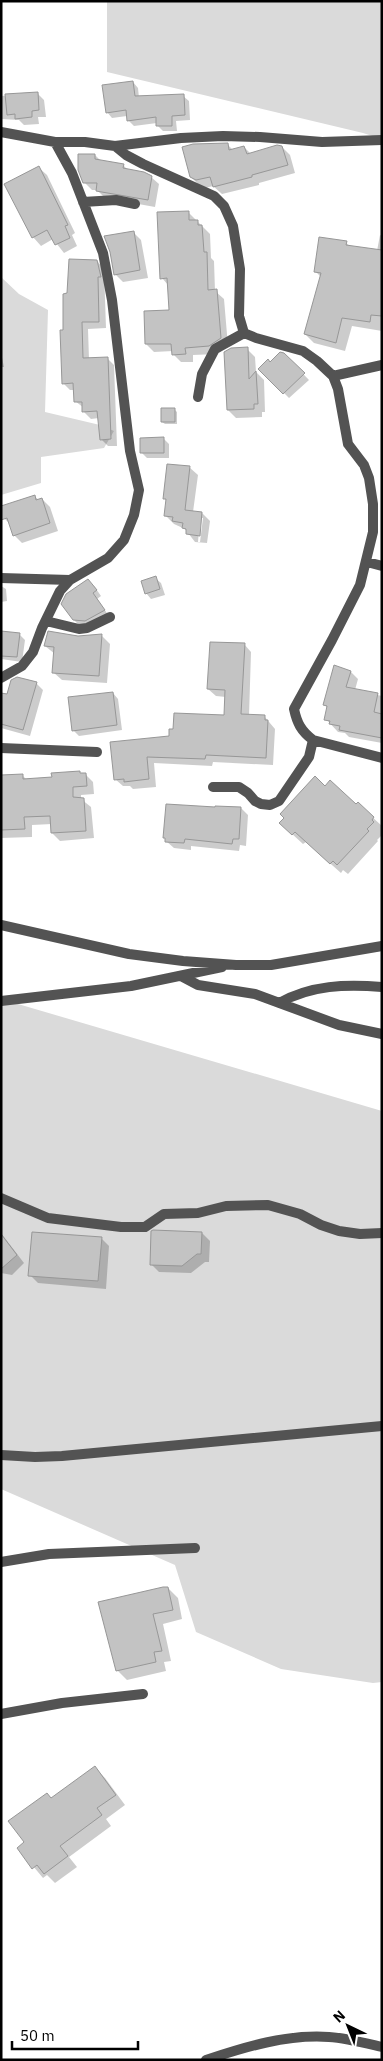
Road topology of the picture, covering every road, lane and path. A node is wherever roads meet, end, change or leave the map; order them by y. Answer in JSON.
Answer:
{"nodes":[{"id":1,"x":1,"y":132,"type":"edge"},
{"id":2,"x":382,"y":140,"type":"edge"},
{"id":3,"x":55,"y":142,"type":"junction"},
{"id":4,"x":115,"y":146,"type":"junction"},
{"id":5,"x":84,"y":202,"type":"junction"},
{"id":6,"x":135,"y":204,"type":"dead end"},
{"id":7,"x":244,"y":333,"type":"junction"},
{"id":8,"x":382,"y":365,"type":"edge"},
{"id":9,"x":333,"y":376,"type":"junction"},
{"id":10,"x":198,"y":397,"type":"dead end"},
{"id":11,"x":366,"y":562,"type":"junction"},
{"id":12,"x":382,"y":566,"type":"edge"},
{"id":13,"x":1,"y":578,"type":"edge"},
{"id":14,"x":70,"y":580,"type":"junction"},
{"id":15,"x":110,"y":617,"type":"dead end"},
{"id":16,"x":46,"y":621,"type":"junction"},
{"id":17,"x":1,"y":678,"type":"edge"},
{"id":18,"x":313,"y":740,"type":"junction"},
{"id":19,"x":1,"y":748,"type":"edge"},
{"id":20,"x":97,"y":752,"type":"dead end"},
{"id":21,"x":382,"y":758,"type":"edge"},
{"id":22,"x":213,"y":787,"type":"dead end"},
{"id":23,"x":1,"y":924,"type":"edge"},
{"id":24,"x":382,"y":946,"type":"edge"},
{"id":25,"x":236,"y":965,"type":"junction"},
{"id":26,"x":181,"y":976,"type":"junction"},
{"id":27,"x":382,"y":987,"type":"edge"},
{"id":28,"x":1,"y":1001,"type":"edge"},
{"id":29,"x":279,"y":1002,"type":"junction"},
{"id":30,"x":382,"y":1034,"type":"edge"},
{"id":31,"x":1,"y":1198,"type":"edge"},
{"id":32,"x":382,"y":1233,"type":"edge"},
{"id":33,"x":382,"y":1426,"type":"edge"},
{"id":34,"x":1,"y":1455,"type":"edge"},
{"id":35,"x":195,"y":1548,"type":"dead end"},
{"id":36,"x":1,"y":1562,"type":"edge"},
{"id":37,"x":143,"y":1694,"type":"dead end"},
{"id":38,"x":1,"y":1714,"type":"edge"},
{"id":39,"x":382,"y":2047,"type":"edge"},
{"id":40,"x":206,"y":2060,"type":"edge"}],
"edges":[{"from":1,"to":3,"type":"street"},
{"from":2,"to":4,"type":"street"},
{"from":3,"to":4,"type":"street"},
{"from":3,"to":5,"type":"street"},
{"from":4,"to":7,"type":"street"},
{"from":5,"to":6,"type":"street"},
{"from":5,"to":14,"type":"street"},
{"from":7,"to":9,"type":"street"},
{"from":7,"to":10,"type":"street"},
{"from":8,"to":9,"type":"street"},
{"from":9,"to":11,"type":"street"},
{"from":11,"to":12,"type":"street"},
{"from":11,"to":18,"type":"street"},
{"from":13,"to":14,"type":"street"},
{"from":14,"to":16,"type":"street"},
{"from":15,"to":16,"type":"street"},
{"from":16,"to":17,"type":"street"},
{"from":18,"to":21,"type":"street"},
{"from":18,"to":22,"type":"street"},
{"from":19,"to":20,"type":"street"},
{"from":23,"to":25,"type":"street"},
{"from":24,"to":25,"type":"street"},
{"from":25,"to":26,"type":"street"},
{"from":26,"to":28,"type":"street"},
{"from":26,"to":29,"type":"street"},
{"from":27,"to":29,"type":"street"},
{"from":29,"to":30,"type":"street"},
{"from":31,"to":32,"type":"street"},
{"from":33,"to":34,"type":"street"},
{"from":35,"to":36,"type":"street"},
{"from":37,"to":38,"type":"street"},
{"from":39,"to":40,"type":"street"}]}
